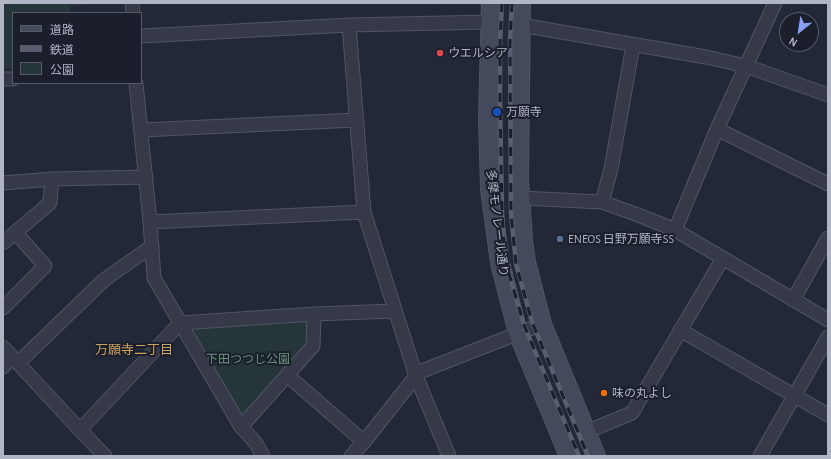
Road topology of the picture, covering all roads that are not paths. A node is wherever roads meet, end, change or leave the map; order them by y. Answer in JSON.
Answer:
{"nodes":[{"id":1,"x":491,"y":3,"type":"edge"},
{"id":2,"x":521,"y":3,"type":"edge"},
{"id":3,"x":775,"y":3,"type":"edge"},
{"id":4,"x":491,"y":22,"type":"junction"},
{"id":5,"x":348,"y":24,"type":"junction"},
{"id":6,"x":521,"y":25,"type":"junction"},
{"id":7,"x":142,"y":36,"type":"edge"},
{"id":8,"x":633,"y":44,"type":"junction"},
{"id":9,"x":746,"y":66,"type":"junction"},
{"id":10,"x":136,"y":84,"type":"edge"},
{"id":11,"x":828,"y":95,"type":"edge"},
{"id":12,"x":356,"y":120,"type":"junction"},
{"id":13,"x":717,"y":128,"type":"junction"},
{"id":14,"x":141,"y":130,"type":"junction"},
{"id":15,"x":146,"y":177,"type":"junction"},
{"id":16,"x":52,"y":179,"type":"junction"},
{"id":17,"x":3,"y":182,"type":"edge"},
{"id":18,"x":828,"y":184,"type":"edge"},
{"id":19,"x":521,"y":198,"type":"junction"},
{"id":20,"x":602,"y":202,"type":"junction"},
{"id":21,"x":364,"y":212,"type":"junction"},
{"id":22,"x":150,"y":222,"type":"junction"},
{"id":23,"x":675,"y":230,"type":"junction"},
{"id":24,"x":16,"y":233,"type":"junction"},
{"id":25,"x":828,"y":238,"type":"edge"},
{"id":26,"x":3,"y":243,"type":"edge"},
{"id":27,"x":152,"y":246,"type":"junction"},
{"id":28,"x":723,"y":258,"type":"junction"},
{"id":29,"x":793,"y":300,"type":"junction"},
{"id":30,"x":3,"y":308,"type":"edge"},
{"id":31,"x":395,"y":311,"type":"junction"},
{"id":32,"x":314,"y":314,"type":"junction"},
{"id":33,"x":828,"y":320,"type":"edge"},
{"id":34,"x":180,"y":323,"type":"junction"},
{"id":35,"x":542,"y":324,"type":"junction"},
{"id":36,"x":680,"y":330,"type":"junction"},
{"id":37,"x":518,"y":333,"type":"junction"},
{"id":38,"x":828,"y":337,"type":"edge"},
{"id":39,"x":3,"y":347,"type":"edge"},
{"id":40,"x":15,"y":360,"type":"junction"},
{"id":41,"x":3,"y":367,"type":"edge"},
{"id":42,"x":287,"y":375,"type":"junction"},
{"id":43,"x":416,"y":376,"type":"junction"},
{"id":44,"x":795,"y":397,"type":"junction"},
{"id":45,"x":828,"y":415,"type":"edge"},
{"id":46,"x":241,"y":427,"type":"junction"},
{"id":47,"x":80,"y":430,"type":"junction"},
{"id":48,"x":586,"y":432,"type":"junction"},
{"id":49,"x":364,"y":442,"type":"junction"},
{"id":50,"x":105,"y":456,"type":"edge"},
{"id":51,"x":263,"y":456,"type":"edge"},
{"id":52,"x":351,"y":456,"type":"edge"},
{"id":53,"x":449,"y":456,"type":"edge"},
{"id":54,"x":569,"y":456,"type":"edge"},
{"id":55,"x":596,"y":456,"type":"edge"},
{"id":56,"x":760,"y":456,"type":"edge"}],
"edges":[{"from":1,"to":4,"type":"main road","name":"多摩モノレール通り"},
{"from":2,"to":6,"type":"main road","name":"多摩モノレール通り"},
{"from":3,"to":9,"type":"street"},
{"from":4,"to":5,"type":"street"},
{"from":4,"to":37,"type":"main road","name":"多摩モノレール通り"},
{"from":5,"to":7,"type":"street"},
{"from":5,"to":12,"type":"street"},
{"from":6,"to":8,"type":"street"},
{"from":6,"to":19,"type":"main road","name":"多摩モノレール通り"},
{"from":8,"to":9,"type":"street"},
{"from":8,"to":20,"type":"street"},
{"from":9,"to":11,"type":"street"},
{"from":9,"to":13,"type":"street"},
{"from":10,"to":14,"type":"street"},
{"from":12,"to":14,"type":"street"},
{"from":12,"to":21,"type":"street"},
{"from":13,"to":18,"type":"street"},
{"from":13,"to":23,"type":"street"},
{"from":14,"to":15,"type":"street"},
{"from":15,"to":16,"type":"street"},
{"from":15,"to":22,"type":"street"},
{"from":16,"to":17,"type":"street"},
{"from":16,"to":24,"type":"street"},
{"from":19,"to":20,"type":"street"},
{"from":19,"to":35,"type":"main road","name":"多摩モノレール通り"},
{"from":20,"to":23,"type":"street"},
{"from":21,"to":22,"type":"street"},
{"from":21,"to":31,"type":"street"},
{"from":22,"to":27,"type":"street"},
{"from":23,"to":28,"type":"street"},
{"from":24,"to":26,"type":"street"},
{"from":24,"to":30,"type":"street"},
{"from":25,"to":29,"type":"street"},
{"from":27,"to":34,"type":"street"},
{"from":27,"to":40,"type":"street"},
{"from":28,"to":29,"type":"street"},
{"from":28,"to":36,"type":"street"},
{"from":29,"to":33,"type":"street"},
{"from":31,"to":32,"type":"street"},
{"from":31,"to":43,"type":"street"},
{"from":32,"to":34,"type":"street"},
{"from":32,"to":42,"type":"street"},
{"from":34,"to":46,"type":"street"},
{"from":34,"to":47,"type":"street"},
{"from":35,"to":37,"type":"street"},
{"from":35,"to":48,"type":"main road","name":"多摩モノレール通り"},
{"from":36,"to":44,"type":"street"},
{"from":36,"to":48,"type":"street"},
{"from":37,"to":43,"type":"street"},
{"from":37,"to":54,"type":"main road","name":"多摩モノレール通り"},
{"from":38,"to":44,"type":"street"},
{"from":39,"to":40,"type":"street"},
{"from":40,"to":41,"type":"street"},
{"from":40,"to":47,"type":"street"},
{"from":42,"to":46,"type":"street"},
{"from":42,"to":49,"type":"street"},
{"from":43,"to":49,"type":"street"},
{"from":43,"to":53,"type":"street"},
{"from":44,"to":45,"type":"street"},
{"from":44,"to":56,"type":"street"},
{"from":46,"to":51,"type":"street"},
{"from":47,"to":50,"type":"street"},
{"from":48,"to":55,"type":"main road","name":"多摩モノレール通り"},
{"from":49,"to":52,"type":"street"}]}
